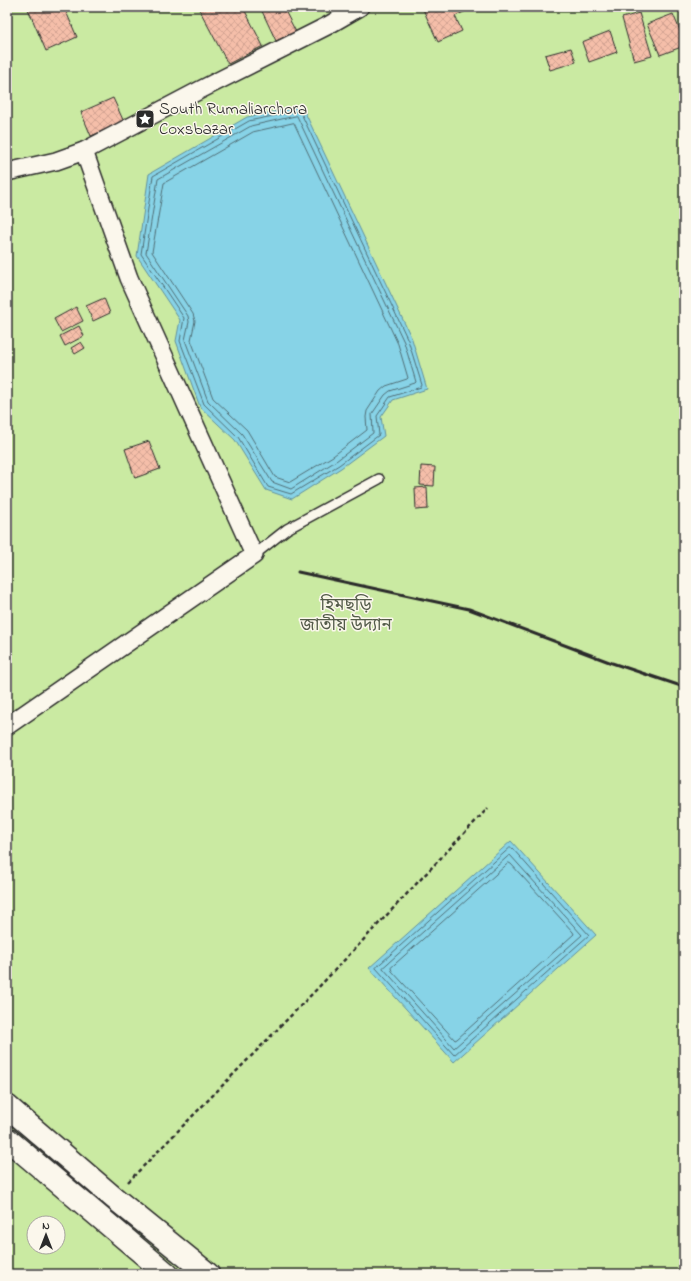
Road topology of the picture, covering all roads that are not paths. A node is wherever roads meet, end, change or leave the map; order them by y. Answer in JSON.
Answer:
{"nodes":[{"id":1,"x":360,"y":7,"type":"edge"},
{"id":2,"x":84,"y":151,"type":"junction"},
{"id":3,"x":7,"y":172,"type":"edge"},
{"id":4,"x":379,"y":479,"type":"dead end"},
{"id":5,"x":254,"y":555,"type":"junction"},
{"id":6,"x":7,"y":726,"type":"edge"},
{"id":7,"x":7,"y":1106,"type":"edge"},
{"id":8,"x":7,"y":1139,"type":"edge"},
{"id":9,"x":167,"y":1274,"type":"edge"},
{"id":10,"x":208,"y":1274,"type":"edge"}],
"edges":[{"from":1,"to":2,"type":"street"},
{"from":2,"to":3,"type":"street"},
{"from":2,"to":5,"type":"street"},
{"from":4,"to":5,"type":"lane"},
{"from":5,"to":6,"type":"street"},
{"from":7,"to":10,"type":"main road"},
{"from":8,"to":9,"type":"main road"}]}
